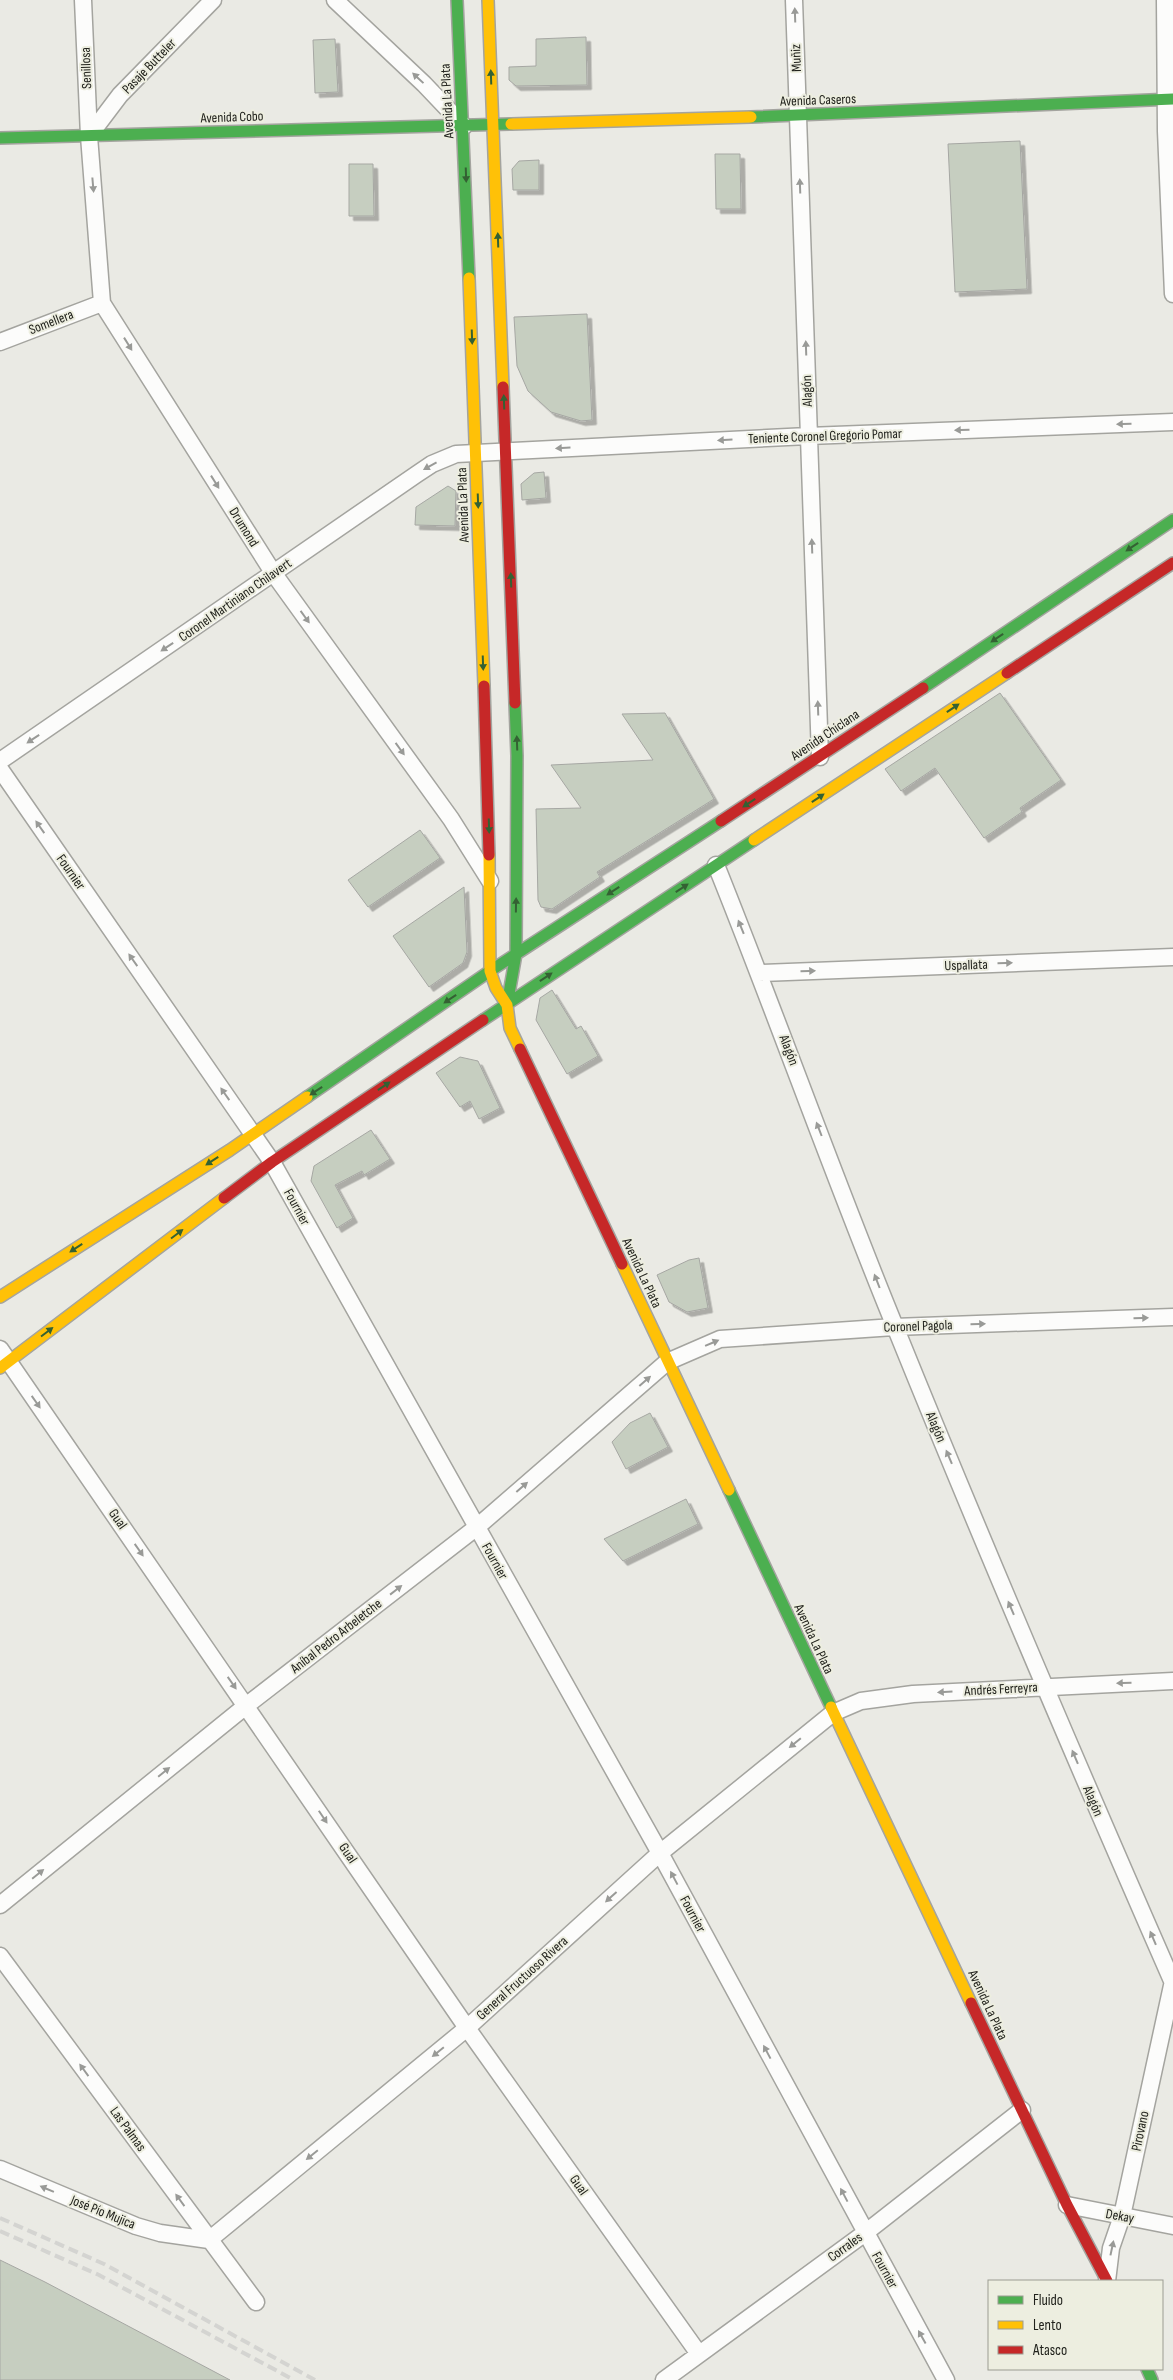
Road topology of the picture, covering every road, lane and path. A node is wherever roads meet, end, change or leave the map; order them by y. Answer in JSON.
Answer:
{"nodes":[{"id":1,"x":83,"y":0,"type":"edge"},
{"id":2,"x":213,"y":0,"type":"edge"},
{"id":3,"x":334,"y":0,"type":"edge"},
{"id":4,"x":457,"y":0,"type":"edge"},
{"id":5,"x":488,"y":0,"type":"edge"},
{"id":6,"x":794,"y":0,"type":"edge"},
{"id":7,"x":1164,"y":0,"type":"edge"},
{"id":8,"x":1169,"y":99,"type":"edge"},
{"id":9,"x":798,"y":116,"type":"junction"},
{"id":10,"x":464,"y":126,"type":"junction"},
{"id":11,"x":493,"y":126,"type":"junction"},
{"id":12,"x":89,"y":136,"type":"junction"},
{"id":13,"x":0,"y":138,"type":"edge"},
{"id":14,"x":1173,"y":294,"type":"edge"},
{"id":15,"x":102,"y":303,"type":"junction"},
{"id":16,"x":0,"y":342,"type":"edge"},
{"id":17,"x":1173,"y":422,"type":"edge"},
{"id":18,"x":808,"y":436,"type":"junction"},
{"id":19,"x":506,"y":451,"type":"junction"},
{"id":20,"x":476,"y":452,"type":"junction"},
{"id":21,"x":1173,"y":520,"type":"edge"},
{"id":22,"x":1173,"y":563,"type":"edge"},
{"id":23,"x":274,"y":574,"type":"junction"},
{"id":24,"x":820,"y":757,"type":"junction"},
{"id":25,"x":0,"y":761,"type":"edge"},
{"id":26,"x":0,"y":769,"type":"edge"},
{"id":27,"x":716,"y":866,"type":"junction"},
{"id":28,"x":490,"y":882,"type":"junction"},
{"id":29,"x":516,"y":954,"type":"junction"},
{"id":30,"x":1173,"y":957,"type":"edge"},
{"id":31,"x":490,"y":971,"type":"junction"},
{"id":32,"x":759,"y":973,"type":"junction"},
{"id":33,"x":507,"y":1005,"type":"junction"},
{"id":34,"x":253,"y":1134,"type":"junction"},
{"id":35,"x":272,"y":1162,"type":"junction"},
{"id":36,"x":0,"y":1297,"type":"edge"},
{"id":37,"x":1173,"y":1317,"type":"edge"},
{"id":38,"x":894,"y":1327,"type":"junction"},
{"id":39,"x":3,"y":1359,"type":"edge"},
{"id":40,"x":667,"y":1362,"type":"junction"},
{"id":41,"x":477,"y":1527,"type":"junction"},
{"id":42,"x":1173,"y":1681,"type":"edge"},
{"id":43,"x":1044,"y":1686,"type":"junction"},
{"id":44,"x":247,"y":1705,"type":"junction"},
{"id":45,"x":832,"y":1713,"type":"junction"},
{"id":46,"x":660,"y":1853,"type":"junction"},
{"id":47,"x":0,"y":1905,"type":"edge"},
{"id":48,"x":0,"y":1956,"type":"edge"},
{"id":49,"x":1173,"y":1982,"type":"edge"},
{"id":50,"x":467,"y":2028,"type":"junction"},
{"id":51,"x":1022,"y":2110,"type":"junction"},
{"id":52,"x":0,"y":2170,"type":"edge"},
{"id":53,"x":1067,"y":2205,"type":"junction"},
{"id":54,"x":1122,"y":2216,"type":"junction"},
{"id":55,"x":1173,"y":2226,"type":"edge"},
{"id":56,"x":865,"y":2233,"type":"junction"},
{"id":57,"x":209,"y":2240,"type":"junction"},
{"id":58,"x":1106,"y":2280,"type":"edge"},
{"id":59,"x":1107,"y":2280,"type":"edge"},
{"id":60,"x":256,"y":2302,"type":"dead end"},
{"id":61,"x":699,"y":2354,"type":"junction"},
{"id":62,"x":664,"y":2380,"type":"edge"},
{"id":63,"x":946,"y":2380,"type":"edge"}],
"edges":[{"from":1,"to":12,"type":"street","name":"Senillosa"},
{"from":2,"to":12,"type":"street","name":"Pasaje Butteler"},
{"from":10,"to":3,"type":"street","one_way":true},
{"from":4,"to":10,"type":"main road","name":"Avenida La Plata"},
{"from":11,"to":5,"type":"main road","name":"Avenida La Plata","one_way":true},
{"from":9,"to":6,"type":"street","name":"Muñiz","one_way":true},
{"from":7,"to":8,"type":"street"},
{"from":8,"to":9,"type":"main road","name":"Avenida Caseros"},
{"from":8,"to":14,"type":"street"},
{"from":9,"to":11,"type":"main road","name":"Avenida Caseros"},
{"from":18,"to":9,"type":"street","name":"Alagón","one_way":true},
{"from":10,"to":11,"type":"main road","name":"Avenida Caseros"},
{"from":10,"to":12,"type":"main road","name":"Avenida Cobo"},
{"from":10,"to":20,"type":"main road","name":"Avenida La Plata","one_way":true},
{"from":19,"to":11,"type":"main road","name":"Avenida La Plata","one_way":true},
{"from":12,"to":13,"type":"main road","name":"Avenida Cobo"},
{"from":12,"to":15,"type":"street","name":"Drumond","one_way":true},
{"from":15,"to":16,"type":"street","name":"Somellera"},
{"from":15,"to":23,"type":"street","name":"Drumond","one_way":true},
{"from":17,"to":18,"type":"street","name":"Teniente Coronel Gregorio Pomar","one_way":true},
{"from":18,"to":19,"type":"street","name":"Teniente Coronel Gregorio Pomar","one_way":true},
{"from":24,"to":18,"type":"street","name":"Alagón","one_way":true},
{"from":19,"to":20,"type":"street","name":"Teniente Coronel Gregorio Pomar"},
{"from":29,"to":19,"type":"main road","name":"Avenida La Plata","one_way":true},
{"from":20,"to":23,"type":"street","name":"Coronel Martiniano Chilavert","one_way":true},
{"from":20,"to":28,"type":"main road","name":"Avenida La Plata","one_way":true},
{"from":21,"to":24,"type":"main road","name":"Avenida Chiclana","one_way":true},
{"from":27,"to":22,"type":"main road","one_way":true},
{"from":23,"to":25,"type":"street","name":"Coronel Martiniano Chilavert","one_way":true},
{"from":23,"to":28,"type":"street","name":"Drumond","one_way":true},
{"from":24,"to":29,"type":"main road","name":"Avenida Chiclana","one_way":true},
{"from":34,"to":26,"type":"street","name":"Fournier","one_way":true},
{"from":32,"to":27,"type":"street","name":"Alagón","one_way":true},
{"from":33,"to":27,"type":"main road","one_way":true},
{"from":28,"to":31,"type":"main road","name":"Avenida La Plata"},
{"from":29,"to":31,"type":"main road","name":"Avenida Chiclana"},
{"from":29,"to":33,"type":"main road","name":"Avenida La Plata"},
{"from":32,"to":30,"type":"street","name":"Uspallata","one_way":true},
{"from":31,"to":33,"type":"main road","name":"Avenida La Plata"},
{"from":31,"to":34,"type":"main road","name":"Avenida Chiclana","one_way":true},
{"from":38,"to":32,"type":"street","name":"Alagón","one_way":true},
{"from":35,"to":33,"type":"main road","one_way":true},
{"from":33,"to":40,"type":"main road","name":"Avenida La Plata"},
{"from":34,"to":35,"type":"street","name":"Fournier"},
{"from":34,"to":36,"type":"main road","name":"Avenida Chiclana","one_way":true},
{"from":39,"to":35,"type":"main road","one_way":true},
{"from":35,"to":41,"type":"street","name":"Fournier"},
{"from":38,"to":37,"type":"street","name":"Coronel Pagola","one_way":true},
{"from":40,"to":38,"type":"street","name":"Coronel Pagola","one_way":true},
{"from":43,"to":38,"type":"street","name":"Alagón","one_way":true},
{"from":39,"to":44,"type":"street","name":"Gual","one_way":true},
{"from":41,"to":40,"type":"street","name":"Aníbal Pedro Arbeletche","one_way":true},
{"from":40,"to":45,"type":"main road","name":"Avenida La Plata"},
{"from":44,"to":41,"type":"street","name":"Aníbal Pedro Arbeletche","one_way":true},
{"from":41,"to":46,"type":"street","name":"Fournier"},
{"from":42,"to":43,"type":"street","name":"Andrés Ferreyra","one_way":true},
{"from":43,"to":45,"type":"street","name":"Andrés Ferreyra","one_way":true},
{"from":49,"to":43,"type":"street","name":"Alagón","one_way":true},
{"from":47,"to":44,"type":"street","name":"Aníbal Pedro Arbeletche","one_way":true},
{"from":44,"to":50,"type":"street","name":"Gual","one_way":true},
{"from":45,"to":46,"type":"street","name":"General Fructuoso Rivera","one_way":true},
{"from":45,"to":51,"type":"main road","name":"Avenida La Plata"},
{"from":46,"to":50,"type":"street","name":"General Fructuoso Rivera","one_way":true},
{"from":56,"to":46,"type":"street","name":"Fournier","one_way":true},
{"from":57,"to":48,"type":"street","name":"Las Palmas","one_way":true},
{"from":49,"to":54,"type":"street","name":"Pirovano"},
{"from":50,"to":57,"type":"street","name":"General Fructuoso Rivera","one_way":true},
{"from":50,"to":61,"type":"street","name":"Gual"},
{"from":51,"to":53,"type":"main road","name":"Avenida La Plata"},
{"from":51,"to":56,"type":"street","name":"Corrales"},
{"from":57,"to":52,"type":"street","name":"José Pío Mujica","one_way":true},
{"from":53,"to":54,"type":"street","name":"Dekay"},
{"from":53,"to":58,"type":"main road","name":"Avenida La Plata"},
{"from":54,"to":55,"type":"street","name":"Dekay"},
{"from":59,"to":54,"type":"street","name":"Pirovano","one_way":true},
{"from":56,"to":61,"type":"street","name":"Corrales"},
{"from":63,"to":56,"type":"street","name":"Fournier","one_way":true},
{"from":57,"to":60,"type":"street","name":"Las Palmas"},
{"from":61,"to":62,"type":"street","name":"Corrales"}]}
